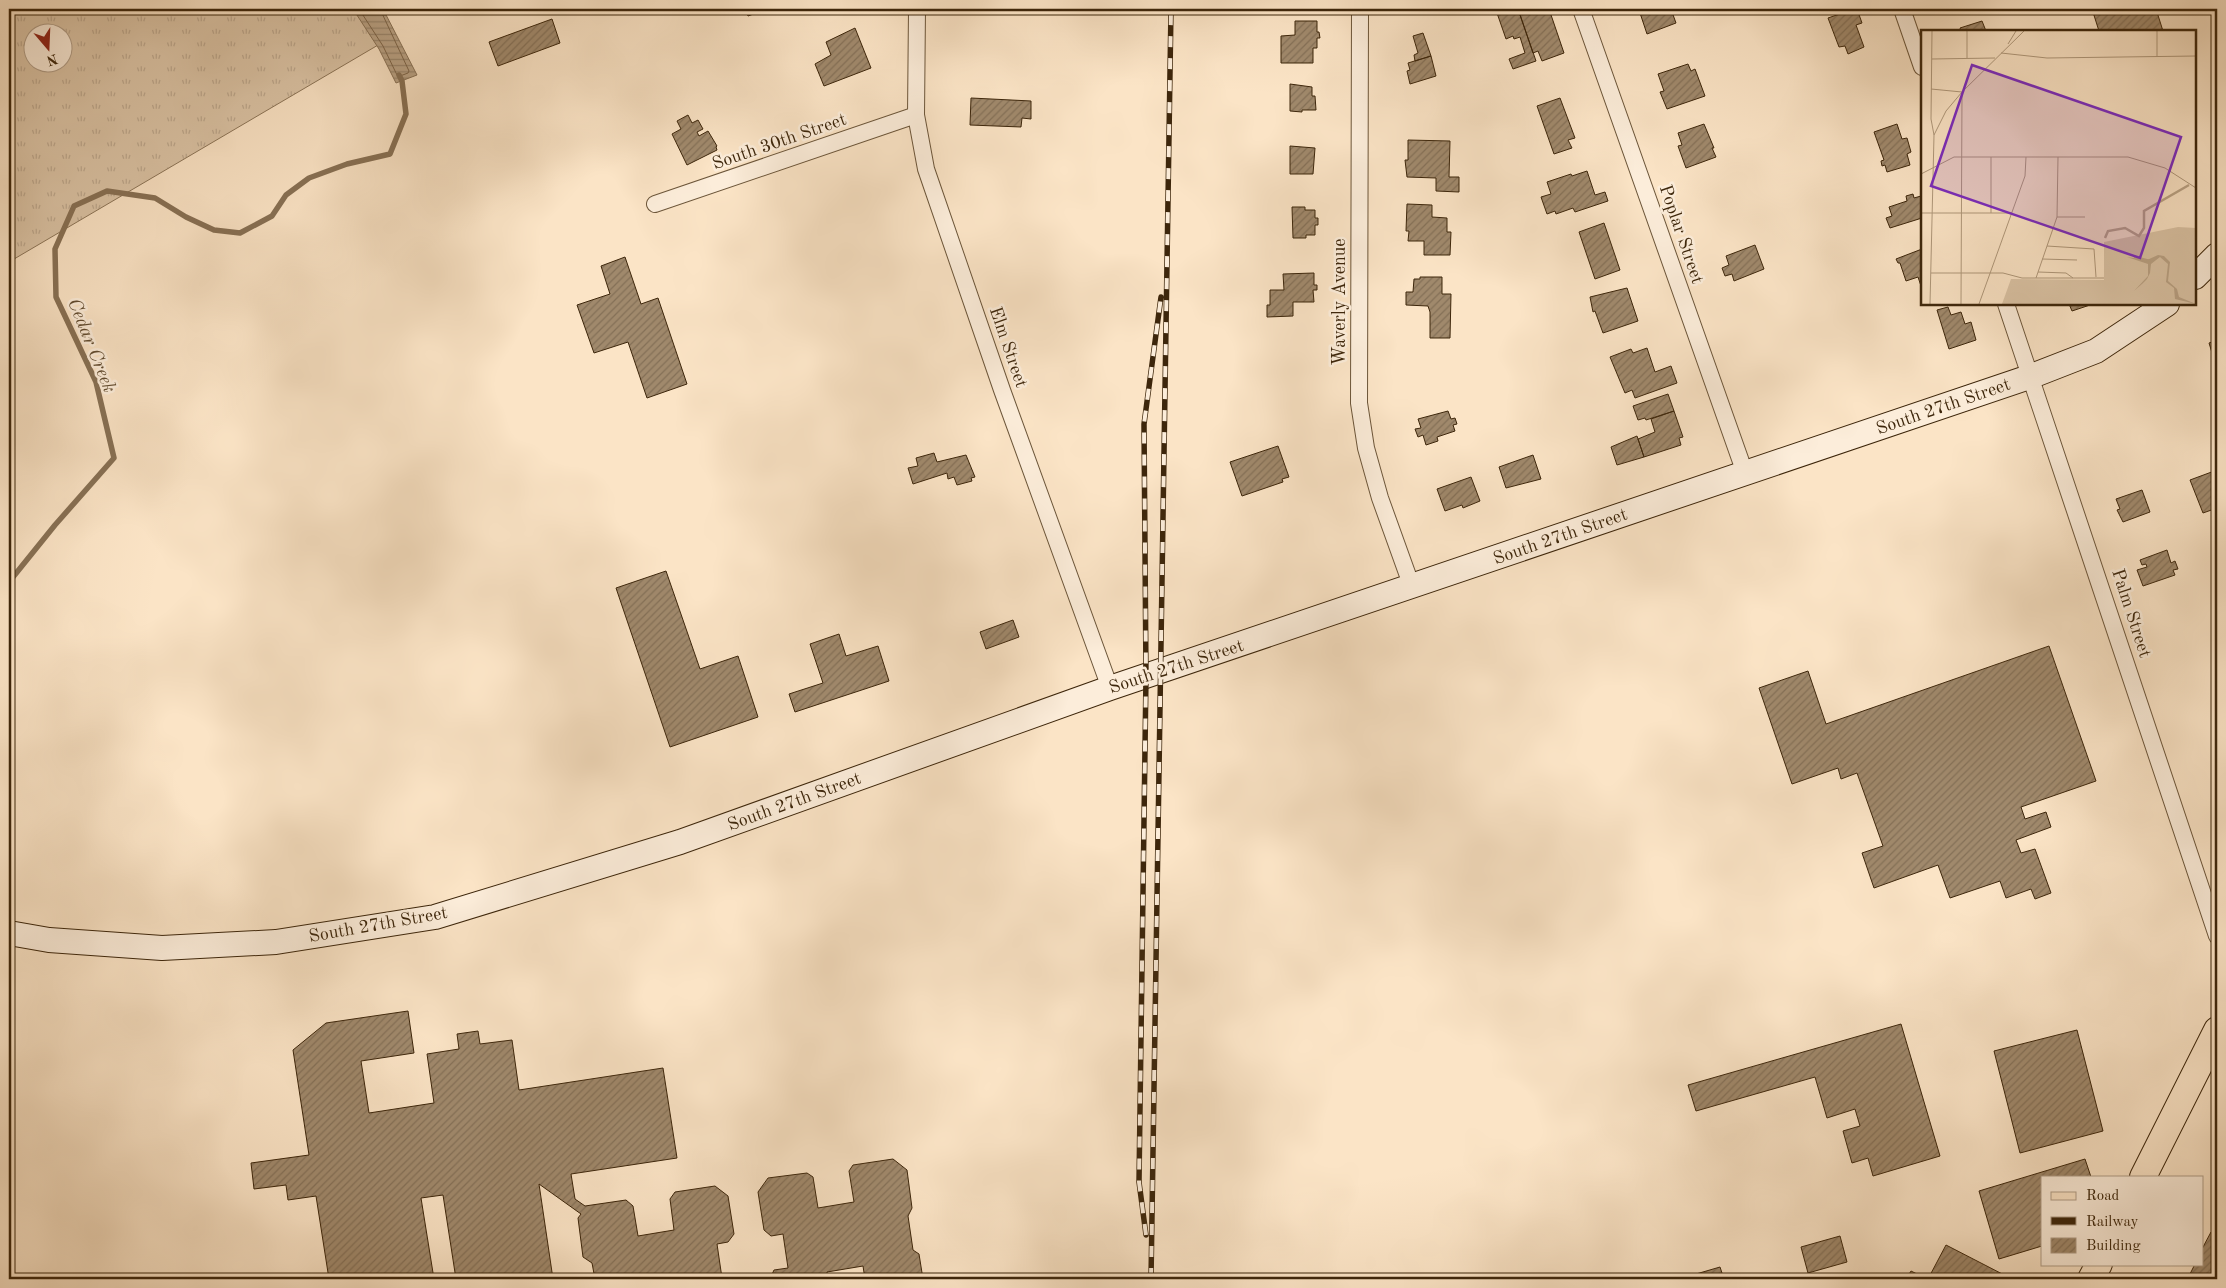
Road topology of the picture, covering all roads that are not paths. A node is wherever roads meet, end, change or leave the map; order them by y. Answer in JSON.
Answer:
{"nodes":[{"id":1,"x":917,"y":9,"type":"edge"},
{"id":2,"x":1360,"y":9,"type":"edge"},
{"id":3,"x":1581,"y":9,"type":"edge"},
{"id":4,"x":1902,"y":9,"type":"edge"},
{"id":5,"x":1921,"y":63,"type":"edge"},
{"id":6,"x":916,"y":115,"type":"junction"},
{"id":7,"x":655,"y":204,"type":"dead end"},
{"id":8,"x":2217,"y":255,"type":"edge"},
{"id":9,"x":2196,"y":276,"type":"edge"},
{"id":10,"x":2006,"y":305,"type":"edge"},
{"id":11,"x":2165,"y":305,"type":"edge"},
{"id":12,"x":2032,"y":376,"type":"junction"},
{"id":13,"x":1745,"y":473,"type":"junction"},
{"id":14,"x":1412,"y":587,"type":"junction"},
{"id":15,"x":1110,"y":688,"type":"junction"},
{"id":16,"x":9,"y":933,"type":"edge"},
{"id":17,"x":2217,"y":936,"type":"edge"},
{"id":18,"x":2217,"y":1030,"type":"edge"},
{"id":19,"x":2144,"y":1176,"type":"edge"},
{"id":20,"x":2098,"y":1266,"type":"edge"},
{"id":21,"x":2091,"y":1279,"type":"edge"}],
"edges":[{"from":1,"to":6,"type":"street","name":"Elm Street"},
{"from":2,"to":14,"type":"street","name":"Waverly Avenue"},
{"from":3,"to":13,"type":"street","name":"Poplar Street"},
{"from":4,"to":5,"type":"street"},
{"from":6,"to":7,"type":"street","name":"South 30th Street"},
{"from":6,"to":15,"type":"street","name":"Elm Street"},
{"from":8,"to":9,"type":"main road"},
{"from":10,"to":12,"type":"street","name":"Palm Street"},
{"from":11,"to":12,"type":"main road","name":"South 27th Street"},
{"from":12,"to":13,"type":"main road","name":"South 27th Street"},
{"from":12,"to":17,"type":"street","name":"Palm Street"},
{"from":13,"to":14,"type":"main road","name":"South 27th Street"},
{"from":14,"to":15,"type":"main road","name":"South 27th Street"},
{"from":15,"to":16,"type":"main road","name":"South 27th Street"},
{"from":18,"to":19,"type":"main road"},
{"from":20,"to":21,"type":"main road"}]}
